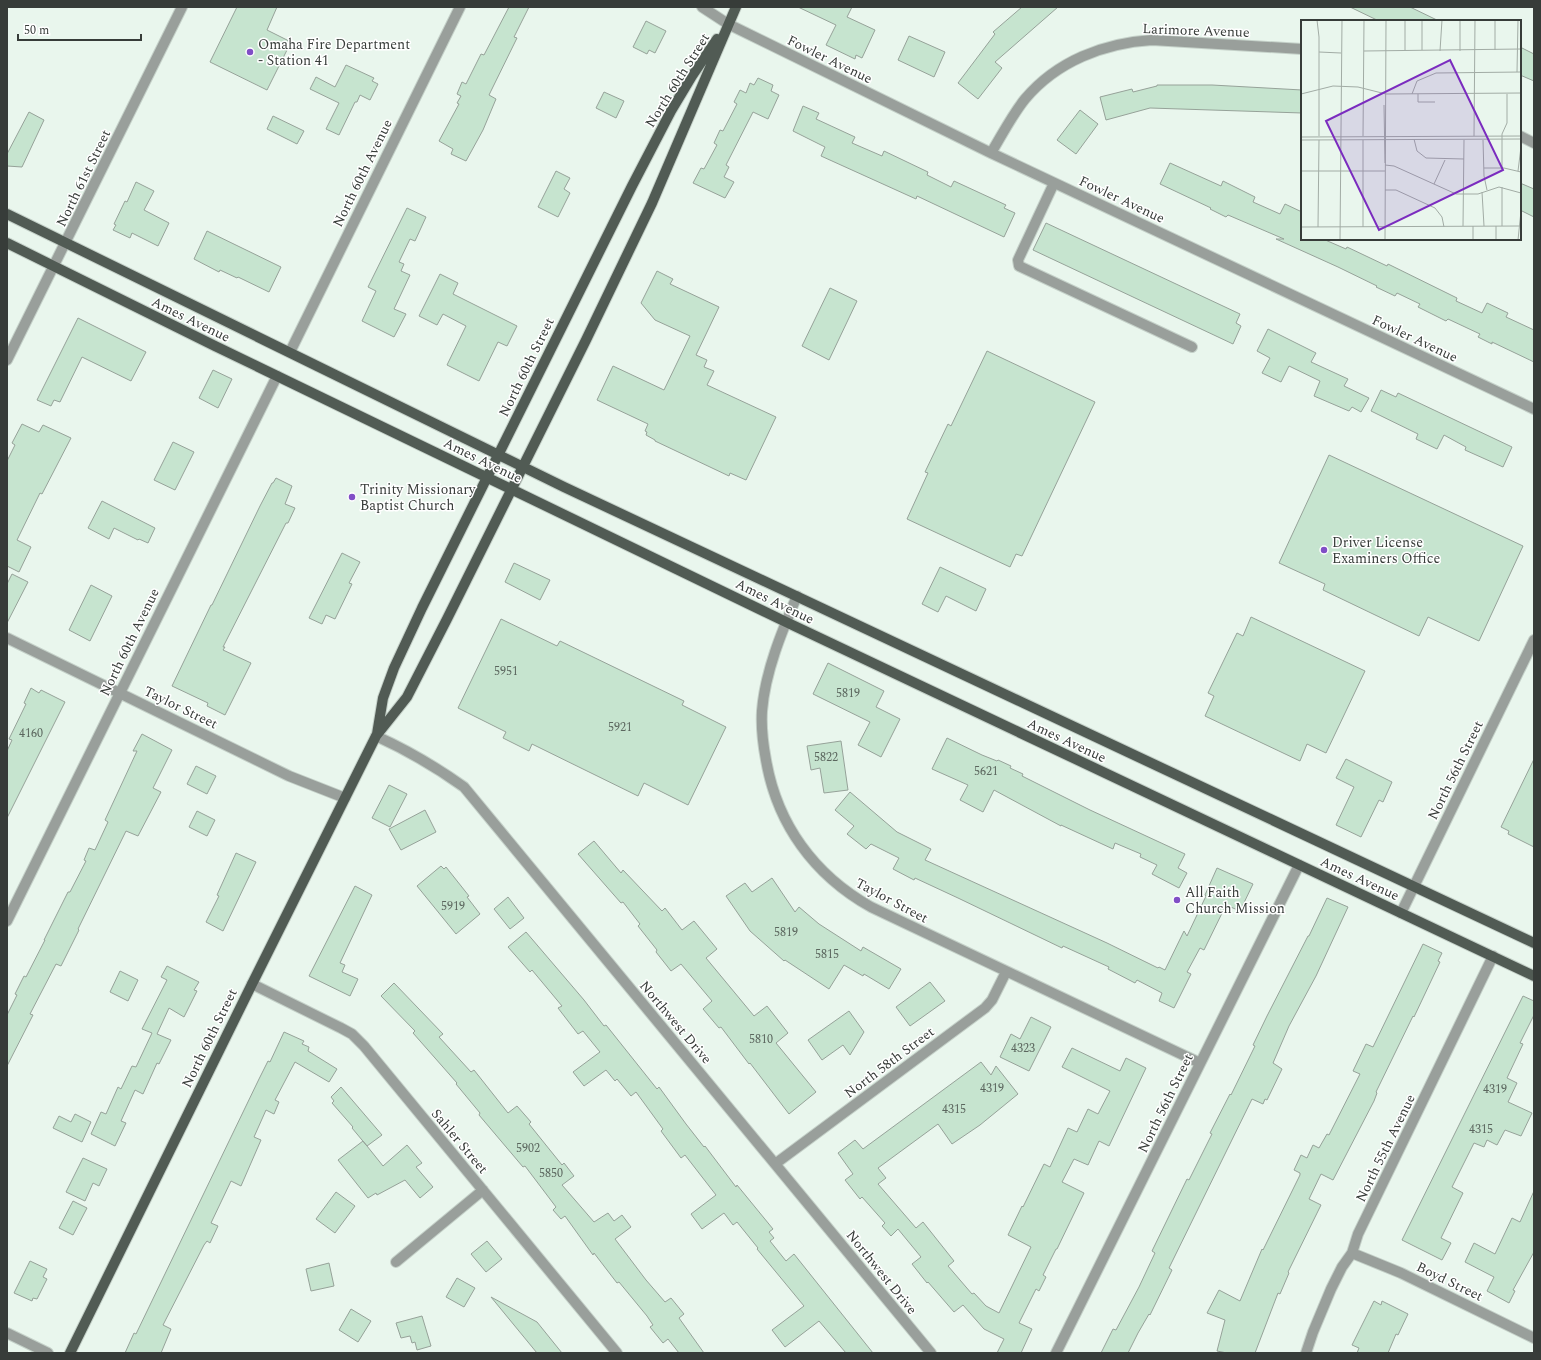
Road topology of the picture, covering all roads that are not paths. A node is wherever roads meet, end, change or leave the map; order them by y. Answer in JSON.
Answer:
{"nodes":[{"id":1,"x":182,"y":7,"type":"edge"},
{"id":2,"x":460,"y":7,"type":"edge"},
{"id":3,"x":702,"y":7,"type":"edge"},
{"id":4,"x":736,"y":7,"type":"edge"},
{"id":5,"x":728,"y":24,"type":"junction"},
{"id":6,"x":1301,"y":49,"type":"edge"},
{"id":7,"x":1521,"y":136,"type":"edge"},
{"id":8,"x":1534,"y":143,"type":"edge"},
{"id":9,"x":991,"y":153,"type":"junction"},
{"id":10,"x":1054,"y":183,"type":"junction"},
{"id":11,"x":7,"y":214,"type":"edge"},
{"id":12,"x":7,"y":243,"type":"edge"},
{"id":13,"x":66,"y":243,"type":"junction"},
{"id":14,"x":54,"y":267,"type":"junction"},
{"id":15,"x":1192,"y":347,"type":"dead end"},
{"id":16,"x":290,"y":352,"type":"junction"},
{"id":17,"x":7,"y":360,"type":"edge"},
{"id":18,"x":277,"y":376,"type":"junction"},
{"id":19,"x":1534,"y":409,"type":"edge"},
{"id":20,"x":498,"y":454,"type":"junction"},
{"id":21,"x":523,"y":466,"type":"junction"},
{"id":22,"x":488,"y":478,"type":"junction"},
{"id":23,"x":512,"y":490,"type":"junction"},
{"id":24,"x":797,"y":596,"type":"junction"},
{"id":25,"x":786,"y":622,"type":"junction"},
{"id":26,"x":7,"y":638,"type":"edge"},
{"id":27,"x":1534,"y":640,"type":"edge"},
{"id":28,"x":120,"y":693,"type":"junction"},
{"id":29,"x":376,"y":736,"type":"junction"},
{"id":30,"x":345,"y":798,"type":"junction"},
{"id":31,"x":1299,"y":865,"type":"junction"},
{"id":32,"x":1413,"y":887,"type":"junction"},
{"id":33,"x":1401,"y":913,"type":"junction"},
{"id":34,"x":7,"y":921,"type":"edge"},
{"id":35,"x":1534,"y":943,"type":"edge"},
{"id":36,"x":1493,"y":956,"type":"junction"},
{"id":37,"x":1006,"y":972,"type":"junction"},
{"id":38,"x":1534,"y":976,"type":"edge"},
{"id":39,"x":252,"y":984,"type":"junction"},
{"id":40,"x":1200,"y":1063,"type":"junction"},
{"id":41,"x":775,"y":1164,"type":"junction"},
{"id":42,"x":483,"y":1190,"type":"junction"},
{"id":43,"x":1352,"y":1253,"type":"junction"},
{"id":44,"x":396,"y":1262,"type":"dead end"},
{"id":45,"x":7,"y":1332,"type":"edge"},
{"id":46,"x":1534,"y":1338,"type":"edge"},
{"id":47,"x":48,"y":1353,"type":"edge"},
{"id":48,"x":70,"y":1353,"type":"edge"},
{"id":49,"x":617,"y":1353,"type":"edge"},
{"id":50,"x":931,"y":1353,"type":"edge"},
{"id":51,"x":1056,"y":1353,"type":"edge"},
{"id":52,"x":1306,"y":1353,"type":"edge"}],
"edges":[{"from":1,"to":13,"type":"street","name":"North 61st Street"},
{"from":2,"to":16,"type":"street","name":"North 60th Avenue"},
{"from":3,"to":5,"type":"street","name":"Fowler Avenue"},
{"from":4,"to":5,"type":"main road","name":"North 60th Street"},
{"from":5,"to":9,"type":"street","name":"Fowler Avenue"},
{"from":5,"to":20,"type":"main road","name":"North 60th Street"},
{"from":5,"to":21,"type":"main road","name":"North 60th Street"},
{"from":6,"to":9,"type":"street","name":"Larimore Avenue"},
{"from":7,"to":8,"type":"street"},
{"from":9,"to":10,"type":"street","name":"Fowler Avenue"},
{"from":10,"to":15,"type":"street"},
{"from":10,"to":19,"type":"street","name":"Fowler Avenue"},
{"from":11,"to":13,"type":"main road","name":"Ames Avenue"},
{"from":12,"to":14,"type":"main road","name":"Ames Avenue"},
{"from":13,"to":14,"type":"street","name":"North 61st Street"},
{"from":13,"to":16,"type":"main road","name":"Ames Avenue"},
{"from":14,"to":17,"type":"street","name":"North 61st Street"},
{"from":14,"to":18,"type":"main road","name":"Ames Avenue"},
{"from":16,"to":20,"type":"main road","name":"Ames Avenue"},
{"from":18,"to":22,"type":"main road","name":"Ames Avenue"},
{"from":18,"to":28,"type":"street","name":"North 60th Avenue"},
{"from":20,"to":21,"type":"main road","name":"Ames Avenue"},
{"from":20,"to":22,"type":"main road","name":"North 60th Street"},
{"from":21,"to":23,"type":"main road","name":"North 60th Street"},
{"from":21,"to":24,"type":"main road","name":"Ames Avenue"},
{"from":22,"to":23,"type":"main road","name":"Ames Avenue"},
{"from":22,"to":29,"type":"main road","name":"North 60th Street"},
{"from":23,"to":25,"type":"main road","name":"Ames Avenue"},
{"from":23,"to":29,"type":"main road","name":"North 60th Street"},
{"from":24,"to":25,"type":"street","name":"Taylor Street"},
{"from":24,"to":32,"type":"main road","name":"Ames Avenue"},
{"from":25,"to":31,"type":"main road","name":"Ames Avenue"},
{"from":25,"to":37,"type":"street","name":"Taylor Street"},
{"from":26,"to":28,"type":"street","name":"Taylor Street"},
{"from":27,"to":32,"type":"street","name":"North 56th Street"},
{"from":28,"to":30,"type":"street","name":"Taylor Street"},
{"from":28,"to":34,"type":"street","name":"North 60th Avenue"},
{"from":29,"to":30,"type":"main road","name":"North 60th Street"},
{"from":29,"to":41,"type":"street","name":"Northwest Drive"},
{"from":30,"to":39,"type":"main road","name":"North 60th Street"},
{"from":31,"to":33,"type":"main road","name":"Ames Avenue"},
{"from":31,"to":40,"type":"street","name":"North 56th Street"},
{"from":32,"to":33,"type":"street","name":"North 56th Street"},
{"from":32,"to":35,"type":"main road","name":"Ames Avenue"},
{"from":33,"to":36,"type":"main road","name":"Ames Avenue"},
{"from":36,"to":38,"type":"main road","name":"Ames Avenue"},
{"from":36,"to":43,"type":"street","name":"North 55th Avenue"},
{"from":37,"to":40,"type":"street","name":"Taylor Street"},
{"from":37,"to":41,"type":"street","name":"North 58th Street"},
{"from":39,"to":42,"type":"street","name":"Sahler Street"},
{"from":39,"to":48,"type":"main road","name":"North 60th Street"},
{"from":40,"to":51,"type":"street","name":"North 56th Street"},
{"from":41,"to":50,"type":"street","name":"Northwest Drive"},
{"from":42,"to":44,"type":"street"},
{"from":42,"to":49,"type":"street","name":"Sahler Street"},
{"from":43,"to":46,"type":"street","name":"Boyd Street"},
{"from":43,"to":52,"type":"street","name":"North 55th Avenue"},
{"from":45,"to":47,"type":"street"}]}
